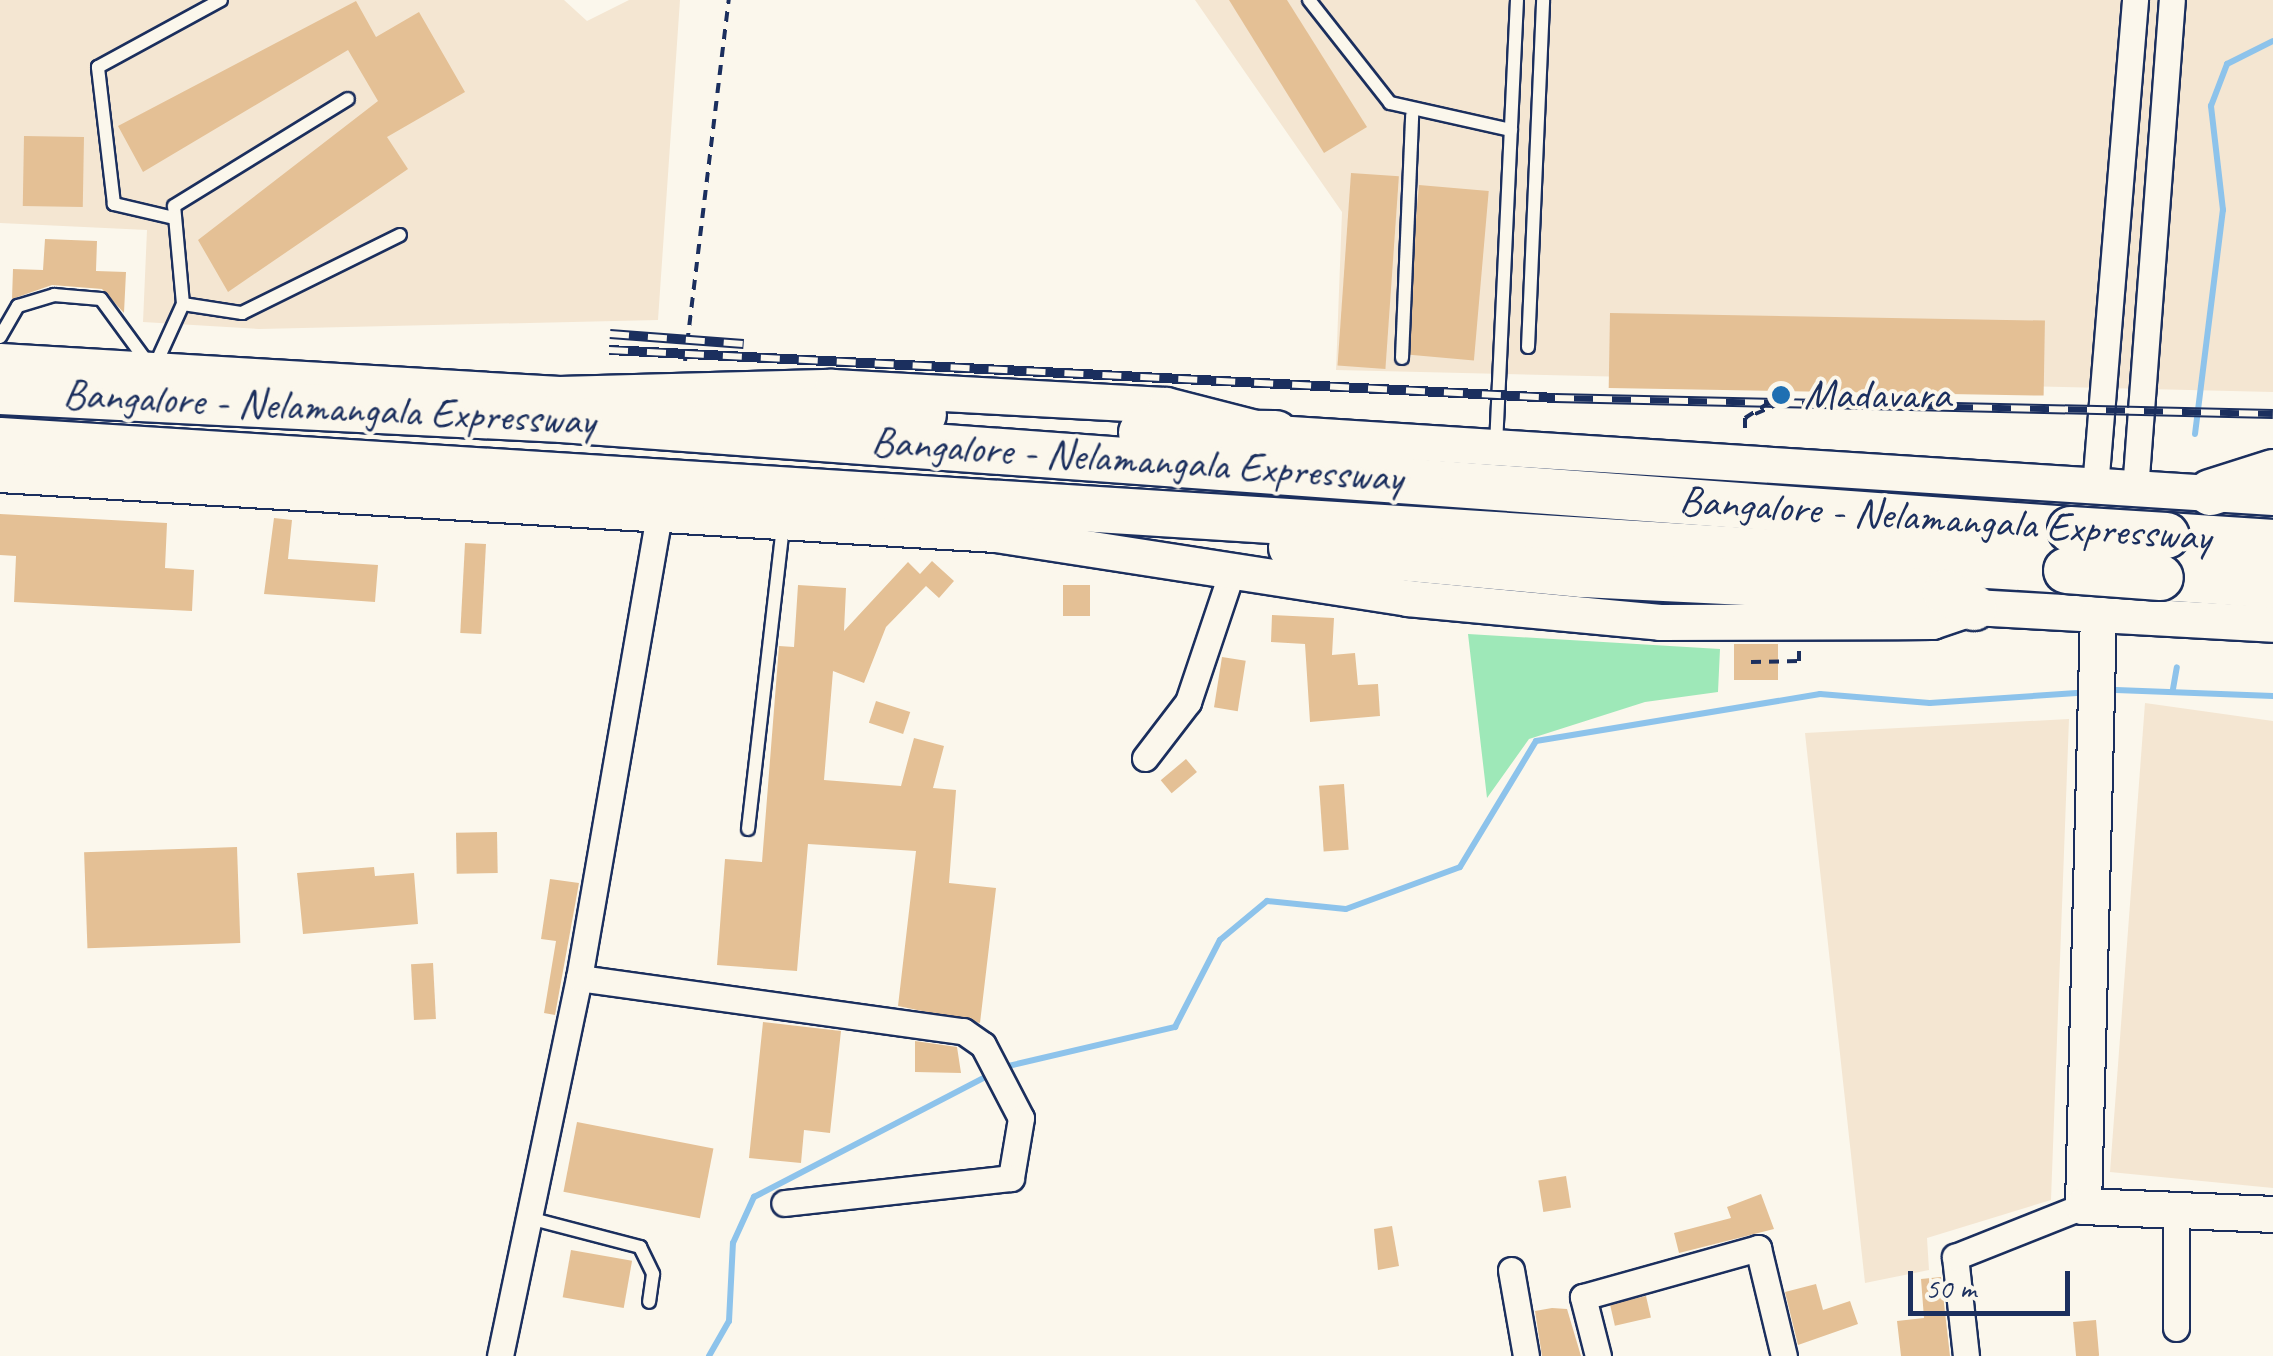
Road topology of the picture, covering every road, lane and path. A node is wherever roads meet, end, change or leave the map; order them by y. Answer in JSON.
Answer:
{"nodes":[{"id":1,"x":221,"y":0,"type":"edge"},
{"id":2,"x":729,"y":0,"type":"edge"},
{"id":3,"x":1309,"y":0,"type":"edge"},
{"id":4,"x":1518,"y":0,"type":"edge"},
{"id":5,"x":1543,"y":0,"type":"edge"},
{"id":6,"x":2134,"y":0,"type":"edge"},
{"id":7,"x":2172,"y":0,"type":"edge"},
{"id":8,"x":348,"y":100,"type":"dead end"},
{"id":9,"x":1412,"y":115,"type":"junction"},
{"id":10,"x":1511,"y":130,"type":"junction"},
{"id":11,"x":174,"y":218,"type":"junction"},
{"id":12,"x":400,"y":235,"type":"dead end"},
{"id":13,"x":183,"y":304,"type":"junction"},
{"id":14,"x":0,"y":337,"type":"edge"},
{"id":15,"x":1528,"y":347,"type":"dead end"},
{"id":16,"x":1402,"y":358,"type":"dead end"},
{"id":17,"x":0,"y":360,"type":"edge"},
{"id":18,"x":154,"y":370,"type":"junction"},
{"id":19,"x":682,"y":390,"type":"junction"},
{"id":20,"x":0,"y":391,"type":"edge"},
{"id":21,"x":561,"y":418,"type":"junction"},
{"id":22,"x":1745,"y":418,"type":"junction"},
{"id":23,"x":1745,"y":429,"type":"dead end"},
{"id":24,"x":1274,"y":433,"type":"junction"},
{"id":25,"x":0,"y":440,"type":"edge"},
{"id":26,"x":1496,"y":444,"type":"junction"},
{"id":27,"x":2273,"y":472,"type":"edge"},
{"id":28,"x":0,"y":474,"type":"edge"},
{"id":29,"x":2095,"y":488,"type":"junction"},
{"id":30,"x":2135,"y":490,"type":"junction"},
{"id":31,"x":2210,"y":492,"type":"junction"},
{"id":32,"x":2273,"y":497,"type":"edge"},
{"id":33,"x":1134,"y":512,"type":"junction"},
{"id":34,"x":659,"y":514,"type":"junction"},
{"id":35,"x":783,"y":526,"type":"junction"},
{"id":36,"x":2273,"y":542,"type":"edge"},
{"id":37,"x":2068,"y":549,"type":"junction"},
{"id":38,"x":2163,"y":556,"type":"junction"},
{"id":39,"x":1231,"y":574,"type":"junction"},
{"id":40,"x":2273,"y":585,"type":"edge"},
{"id":41,"x":1973,"y":606,"type":"junction"},
{"id":42,"x":2098,"y":614,"type":"junction"},
{"id":43,"x":2273,"y":624,"type":"edge"},
{"id":44,"x":1772,"y":661,"type":"dead end"},
{"id":45,"x":1750,"y":662,"type":"dead end"},
{"id":46,"x":1145,"y":758,"type":"dead end"},
{"id":47,"x":748,"y":829,"type":"dead end"},
{"id":48,"x":580,"y":978,"type":"junction"},
{"id":49,"x":784,"y":1203,"type":"dead end"},
{"id":50,"x":2084,"y":1206,"type":"junction"},
{"id":51,"x":2176,"y":1210,"type":"junction"},
{"id":52,"x":2273,"y":1214,"type":"edge"},
{"id":53,"x":529,"y":1218,"type":"junction"},
{"id":54,"x":1512,"y":1270,"type":"dead end"},
{"id":55,"x":649,"y":1302,"type":"dead end"},
{"id":56,"x":2176,"y":1328,"type":"dead end"},
{"id":57,"x":1779,"y":1355,"type":"edge"},
{"id":58,"x":500,"y":1356,"type":"edge"},
{"id":59,"x":1526,"y":1356,"type":"edge"},
{"id":60,"x":1598,"y":1356,"type":"edge"},
{"id":61,"x":1966,"y":1356,"type":"edge"}],
"edges":[{"from":1,"to":11,"type":"lane"},
{"from":2,"to":19,"type":"path"},
{"from":3,"to":9,"type":"lane"},
{"from":4,"to":10,"type":"lane"},
{"from":5,"to":15,"type":"lane"},
{"from":6,"to":29,"type":"street"},
{"from":7,"to":30,"type":"street"},
{"from":8,"to":11,"type":"lane"},
{"from":9,"to":10,"type":"lane"},
{"from":9,"to":16,"type":"lane"},
{"from":10,"to":26,"type":"lane"},
{"from":11,"to":13,"type":"lane"},
{"from":12,"to":13,"type":"lane"},
{"from":13,"to":18,"type":"lane"},
{"from":14,"to":18,"type":"lane"},
{"from":17,"to":18,"type":"street"},
{"from":18,"to":19,"type":"street"},
{"from":19,"to":24,"type":"street"},
{"from":20,"to":21,"type":"highway","name":"Bangalore - Nelamangala Expressway"},
{"from":21,"to":24,"type":"highway"},
{"from":21,"to":37,"type":"highway","name":"Bangalore - Nelamangala Expressway"},
{"from":22,"to":22,"type":"path","bridge":true},
{"from":22,"to":23,"type":"path"},
{"from":24,"to":26,"type":"street"},
{"from":25,"to":33,"type":"highway","name":"Bangalore - Nelamangala Expressway"},
{"from":26,"to":29,"type":"street"},
{"from":27,"to":31,"type":"highway"},
{"from":28,"to":34,"type":"street"},
{"from":29,"to":30,"type":"street"},
{"from":29,"to":42,"type":"street"},
{"from":30,"to":31,"type":"street"},
{"from":30,"to":42,"type":"street"},
{"from":31,"to":32,"type":"street"},
{"from":33,"to":37,"type":"highway","name":"Bangalore - Nelamangala Expressway"},
{"from":33,"to":41,"type":"highway"},
{"from":34,"to":35,"type":"street"},
{"from":34,"to":48,"type":"street"},
{"from":35,"to":39,"type":"street"},
{"from":35,"to":47,"type":"lane"},
{"from":36,"to":38,"type":"highway","name":"Bangalore - Nelamangala Expressway"},
{"from":37,"to":38,"type":"highway","name":"Bangalore - Nelamangala Expressway","bridge":true},
{"from":38,"to":40,"type":"highway","name":"Bangalore - Nelamangala Expressway"},
{"from":39,"to":41,"type":"street"},
{"from":39,"to":46,"type":"street"},
{"from":41,"to":42,"type":"street"},
{"from":42,"to":43,"type":"street"},
{"from":42,"to":50,"type":"street"},
{"from":44,"to":45,"type":"path"},
{"from":48,"to":49,"type":"street"},
{"from":48,"to":53,"type":"street"},
{"from":50,"to":51,"type":"street"},
{"from":50,"to":61,"type":"street"},
{"from":51,"to":52,"type":"street"},
{"from":51,"to":56,"type":"street"},
{"from":53,"to":55,"type":"lane"},
{"from":53,"to":58,"type":"street"},
{"from":54,"to":59,"type":"street"},
{"from":57,"to":60,"type":"street"}]}
